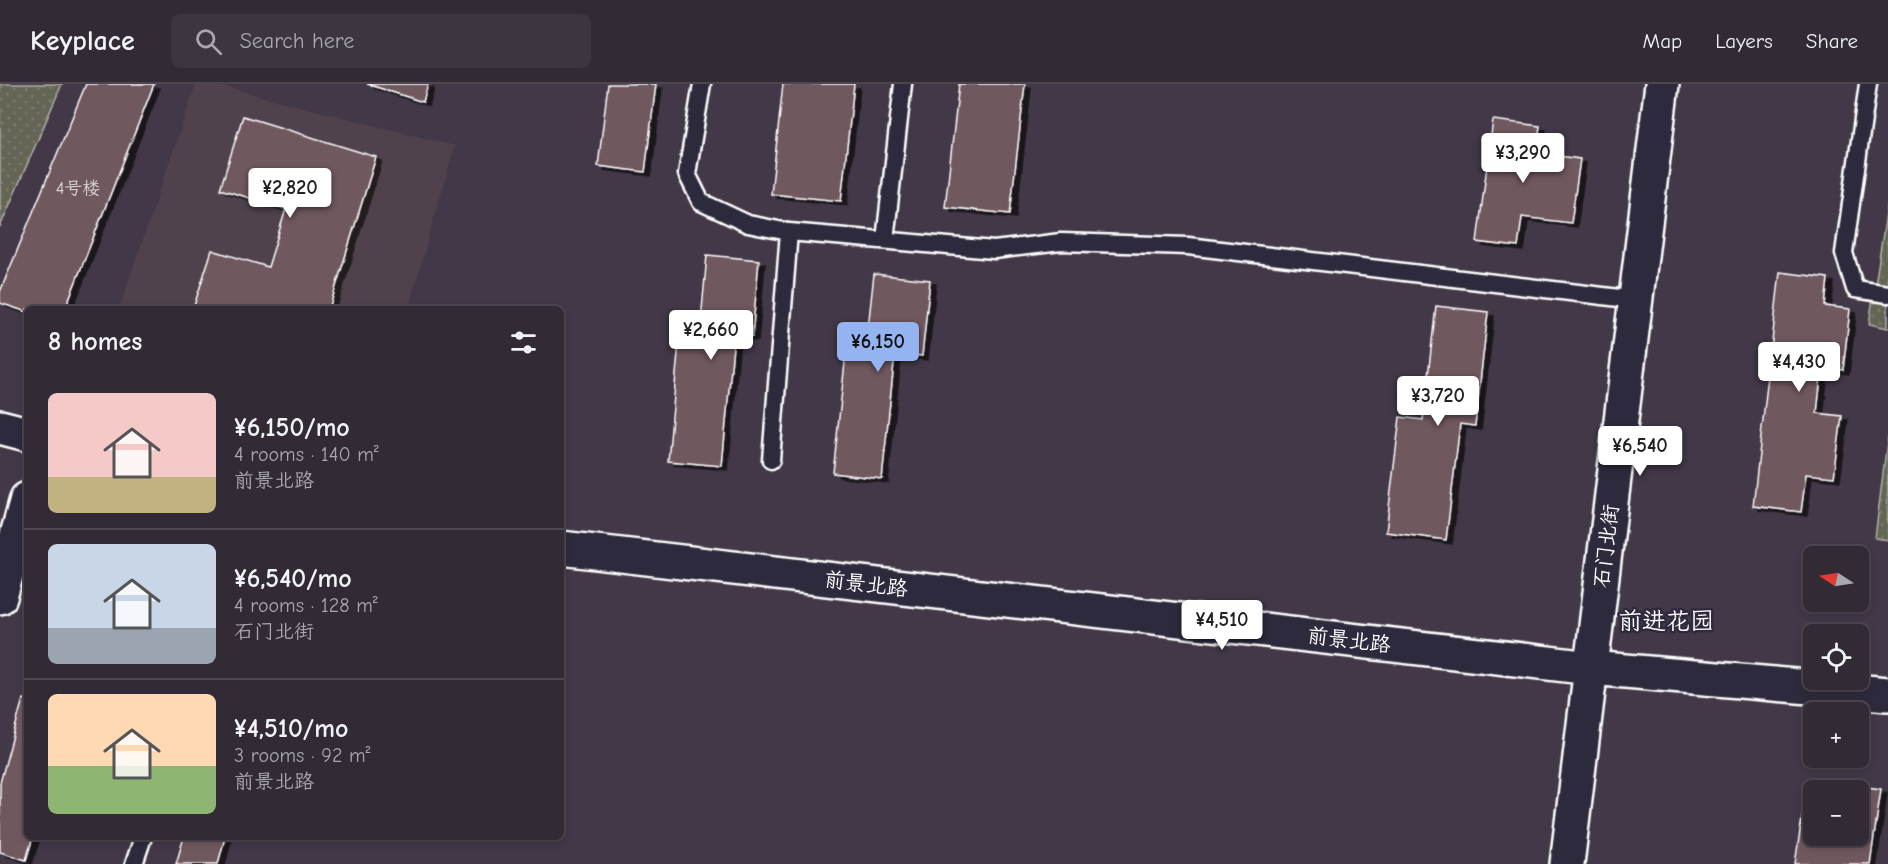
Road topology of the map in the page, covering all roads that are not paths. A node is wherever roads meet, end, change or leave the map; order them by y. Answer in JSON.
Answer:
{"nodes":[{"id":1,"x":702,"y":84,"type":"edge"},
{"id":2,"x":903,"y":84,"type":"edge"},
{"id":3,"x":1662,"y":84,"type":"edge"},
{"id":4,"x":1868,"y":84,"type":"edge"},
{"id":5,"x":789,"y":232,"type":"junction"},
{"id":6,"x":885,"y":240,"type":"junction"},
{"id":7,"x":1888,"y":294,"type":"edge"},
{"id":8,"x":1636,"y":300,"type":"junction"},
{"id":9,"x":0,"y":427,"type":"edge"},
{"id":10,"x":24,"y":433,"type":"edge"},
{"id":11,"x":771,"y":459,"type":"dead end"},
{"id":12,"x":24,"y":511,"type":"edge"},
{"id":13,"x":564,"y":548,"type":"edge"},
{"id":14,"x":0,"y":597,"type":"edge"},
{"id":15,"x":1592,"y":668,"type":"junction"},
{"id":16,"x":1888,"y":694,"type":"edge"},
{"id":17,"x":142,"y":840,"type":"edge"},
{"id":18,"x":134,"y":864,"type":"edge"},
{"id":19,"x":1567,"y":864,"type":"edge"}],
"edges":[{"from":1,"to":5,"type":"lane"},
{"from":2,"to":6,"type":"lane"},
{"from":3,"to":8,"type":"street","name":"石门北街"},
{"from":4,"to":7,"type":"lane"},
{"from":5,"to":6,"type":"lane"},
{"from":5,"to":11,"type":"lane"},
{"from":6,"to":8,"type":"lane"},
{"from":8,"to":15,"type":"street","name":"石门北街"},
{"from":9,"to":10,"type":"street"},
{"from":12,"to":14,"type":"street"},
{"from":13,"to":15,"type":"street","name":"前景北路"},
{"from":15,"to":16,"type":"street","name":"前景北路"},
{"from":15,"to":19,"type":"street","name":"石门北街"},
{"from":17,"to":18,"type":"lane"}]}
